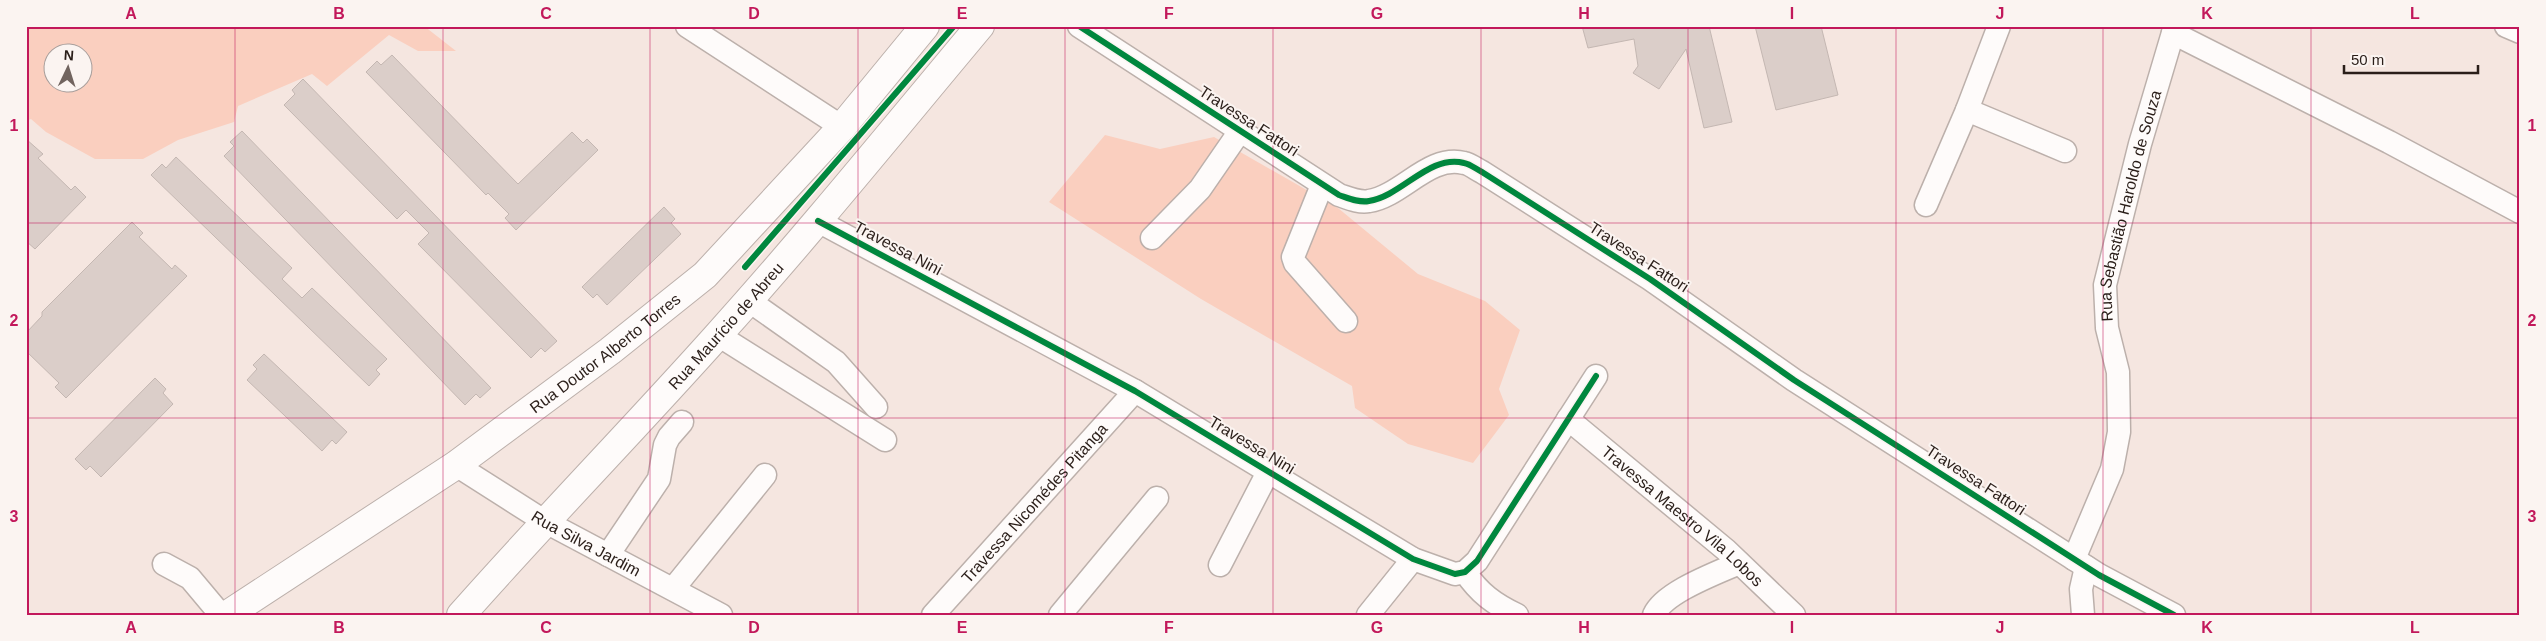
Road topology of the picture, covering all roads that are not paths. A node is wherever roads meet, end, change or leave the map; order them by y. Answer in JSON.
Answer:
{"nodes":[{"id":1,"x":687,"y":26,"type":"edge"},
{"id":2,"x":925,"y":26,"type":"edge"},
{"id":3,"x":980,"y":26,"type":"edge"},
{"id":4,"x":1078,"y":26,"type":"edge"},
{"id":5,"x":1999,"y":26,"type":"edge"},
{"id":6,"x":2506,"y":26,"type":"edge"},
{"id":7,"x":2174,"y":30,"type":"edge"},
{"id":8,"x":2520,"y":32,"type":"edge"},
{"id":9,"x":1967,"y":110,"type":"junction"},
{"id":10,"x":842,"y":127,"type":"junction"},
{"id":11,"x":1240,"y":132,"type":"junction"},
{"id":12,"x":2066,"y":150,"type":"dead end"},
{"id":13,"x":1322,"y":185,"type":"junction"},
{"id":14,"x":1926,"y":205,"type":"dead end"},
{"id":15,"x":2520,"y":212,"type":"edge"},
{"id":16,"x":818,"y":221,"type":"junction"},
{"id":17,"x":1152,"y":238,"type":"dead end"},
{"id":18,"x":748,"y":300,"type":"junction"},
{"id":19,"x":1346,"y":321,"type":"dead end"},
{"id":20,"x":718,"y":335,"type":"junction"},
{"id":21,"x":1596,"y":376,"type":"dead end"},
{"id":22,"x":1135,"y":391,"type":"junction"},
{"id":23,"x":876,"y":407,"type":"dead end"},
{"id":24,"x":1568,"y":419,"type":"junction"},
{"id":25,"x":682,"y":422,"type":"dead end"},
{"id":26,"x":884,"y":440,"type":"dead end"},
{"id":27,"x":456,"y":465,"type":"junction"},
{"id":28,"x":1268,"y":472,"type":"junction"},
{"id":29,"x":765,"y":475,"type":"dead end"},
{"id":30,"x":1158,"y":498,"type":"dead end"},
{"id":31,"x":544,"y":522,"type":"junction"},
{"id":32,"x":608,"y":554,"type":"junction"},
{"id":33,"x":1413,"y":559,"type":"junction"},
{"id":34,"x":1739,"y":563,"type":"junction"},
{"id":35,"x":2080,"y":563,"type":"junction"},
{"id":36,"x":164,"y":564,"type":"dead end"},
{"id":37,"x":1220,"y":565,"type":"dead end"},
{"id":38,"x":1465,"y":572,"type":"junction"},
{"id":39,"x":673,"y":588,"type":"junction"},
{"id":40,"x":707,"y":611,"type":"edge"},
{"id":41,"x":221,"y":615,"type":"edge"},
{"id":42,"x":227,"y":615,"type":"edge"},
{"id":43,"x":461,"y":615,"type":"edge"},
{"id":44,"x":933,"y":615,"type":"edge"},
{"id":45,"x":1060,"y":615,"type":"edge"},
{"id":46,"x":1368,"y":615,"type":"edge"},
{"id":47,"x":1517,"y":615,"type":"edge"},
{"id":48,"x":1654,"y":615,"type":"edge"},
{"id":49,"x":1794,"y":615,"type":"edge"},
{"id":50,"x":2083,"y":615,"type":"edge"},
{"id":51,"x":2174,"y":615,"type":"edge"}],
"edges":[{"from":1,"to":10,"type":"street"},
{"from":2,"to":10,"type":"main road","name":"Rua Doutor Alberto Torres"},
{"from":3,"to":16,"type":"main road","name":"Rua Maurício de Abreu"},
{"from":4,"to":11,"type":"street","name":"Travessa Fattori"},
{"from":5,"to":9,"type":"street"},
{"from":6,"to":8,"type":"street"},
{"from":7,"to":15,"type":"street"},
{"from":7,"to":35,"type":"street","name":"Rua Sebastião Haroldo de Souza"},
{"from":9,"to":12,"type":"street"},
{"from":9,"to":14,"type":"street"},
{"from":10,"to":27,"type":"main road","name":"Rua Doutor Alberto Torres"},
{"from":11,"to":13,"type":"street","name":"Travessa Fattori"},
{"from":11,"to":17,"type":"street"},
{"from":13,"to":19,"type":"street"},
{"from":13,"to":35,"type":"street","name":"Travessa Fattori"},
{"from":16,"to":18,"type":"main road","name":"Rua Maurício de Abreu"},
{"from":16,"to":22,"type":"street","name":"Travessa Nini"},
{"from":18,"to":20,"type":"main road","name":"Rua Maurício de Abreu"},
{"from":18,"to":23,"type":"street"},
{"from":20,"to":26,"type":"street"},
{"from":20,"to":31,"type":"main road","name":"Rua Maurício de Abreu"},
{"from":21,"to":24,"type":"street"},
{"from":22,"to":28,"type":"street","name":"Travessa Nini"},
{"from":22,"to":44,"type":"street","name":"Travessa Nicomédes Pitanga"},
{"from":24,"to":34,"type":"street","name":"Travessa Maestro Vila Lobos"},
{"from":24,"to":38,"type":"street"},
{"from":25,"to":32,"type":"street"},
{"from":27,"to":31,"type":"street","name":"Rua Silva Jardim"},
{"from":27,"to":42,"type":"main road","name":"Rua Doutor Alberto Torres"},
{"from":28,"to":33,"type":"street","name":"Travessa Nini"},
{"from":28,"to":37,"type":"street"},
{"from":29,"to":39,"type":"street"},
{"from":30,"to":45,"type":"street"},
{"from":31,"to":32,"type":"street","name":"Rua Silva Jardim"},
{"from":31,"to":43,"type":"main road","name":"Rua Maurício de Abreu"},
{"from":32,"to":39,"type":"street","name":"Rua Silva Jardim"},
{"from":33,"to":38,"type":"street","name":"Travessa Nini"},
{"from":33,"to":46,"type":"street"},
{"from":34,"to":48,"type":"street"},
{"from":34,"to":49,"type":"street","name":"Travessa Maestro Vila Lobos"},
{"from":35,"to":50,"type":"street"},
{"from":35,"to":51,"type":"street","name":"Travessa Fattori"},
{"from":36,"to":41,"type":"street"},
{"from":38,"to":47,"type":"street"},
{"from":39,"to":40,"type":"street","name":"Rua Silva Jardim"}]}
